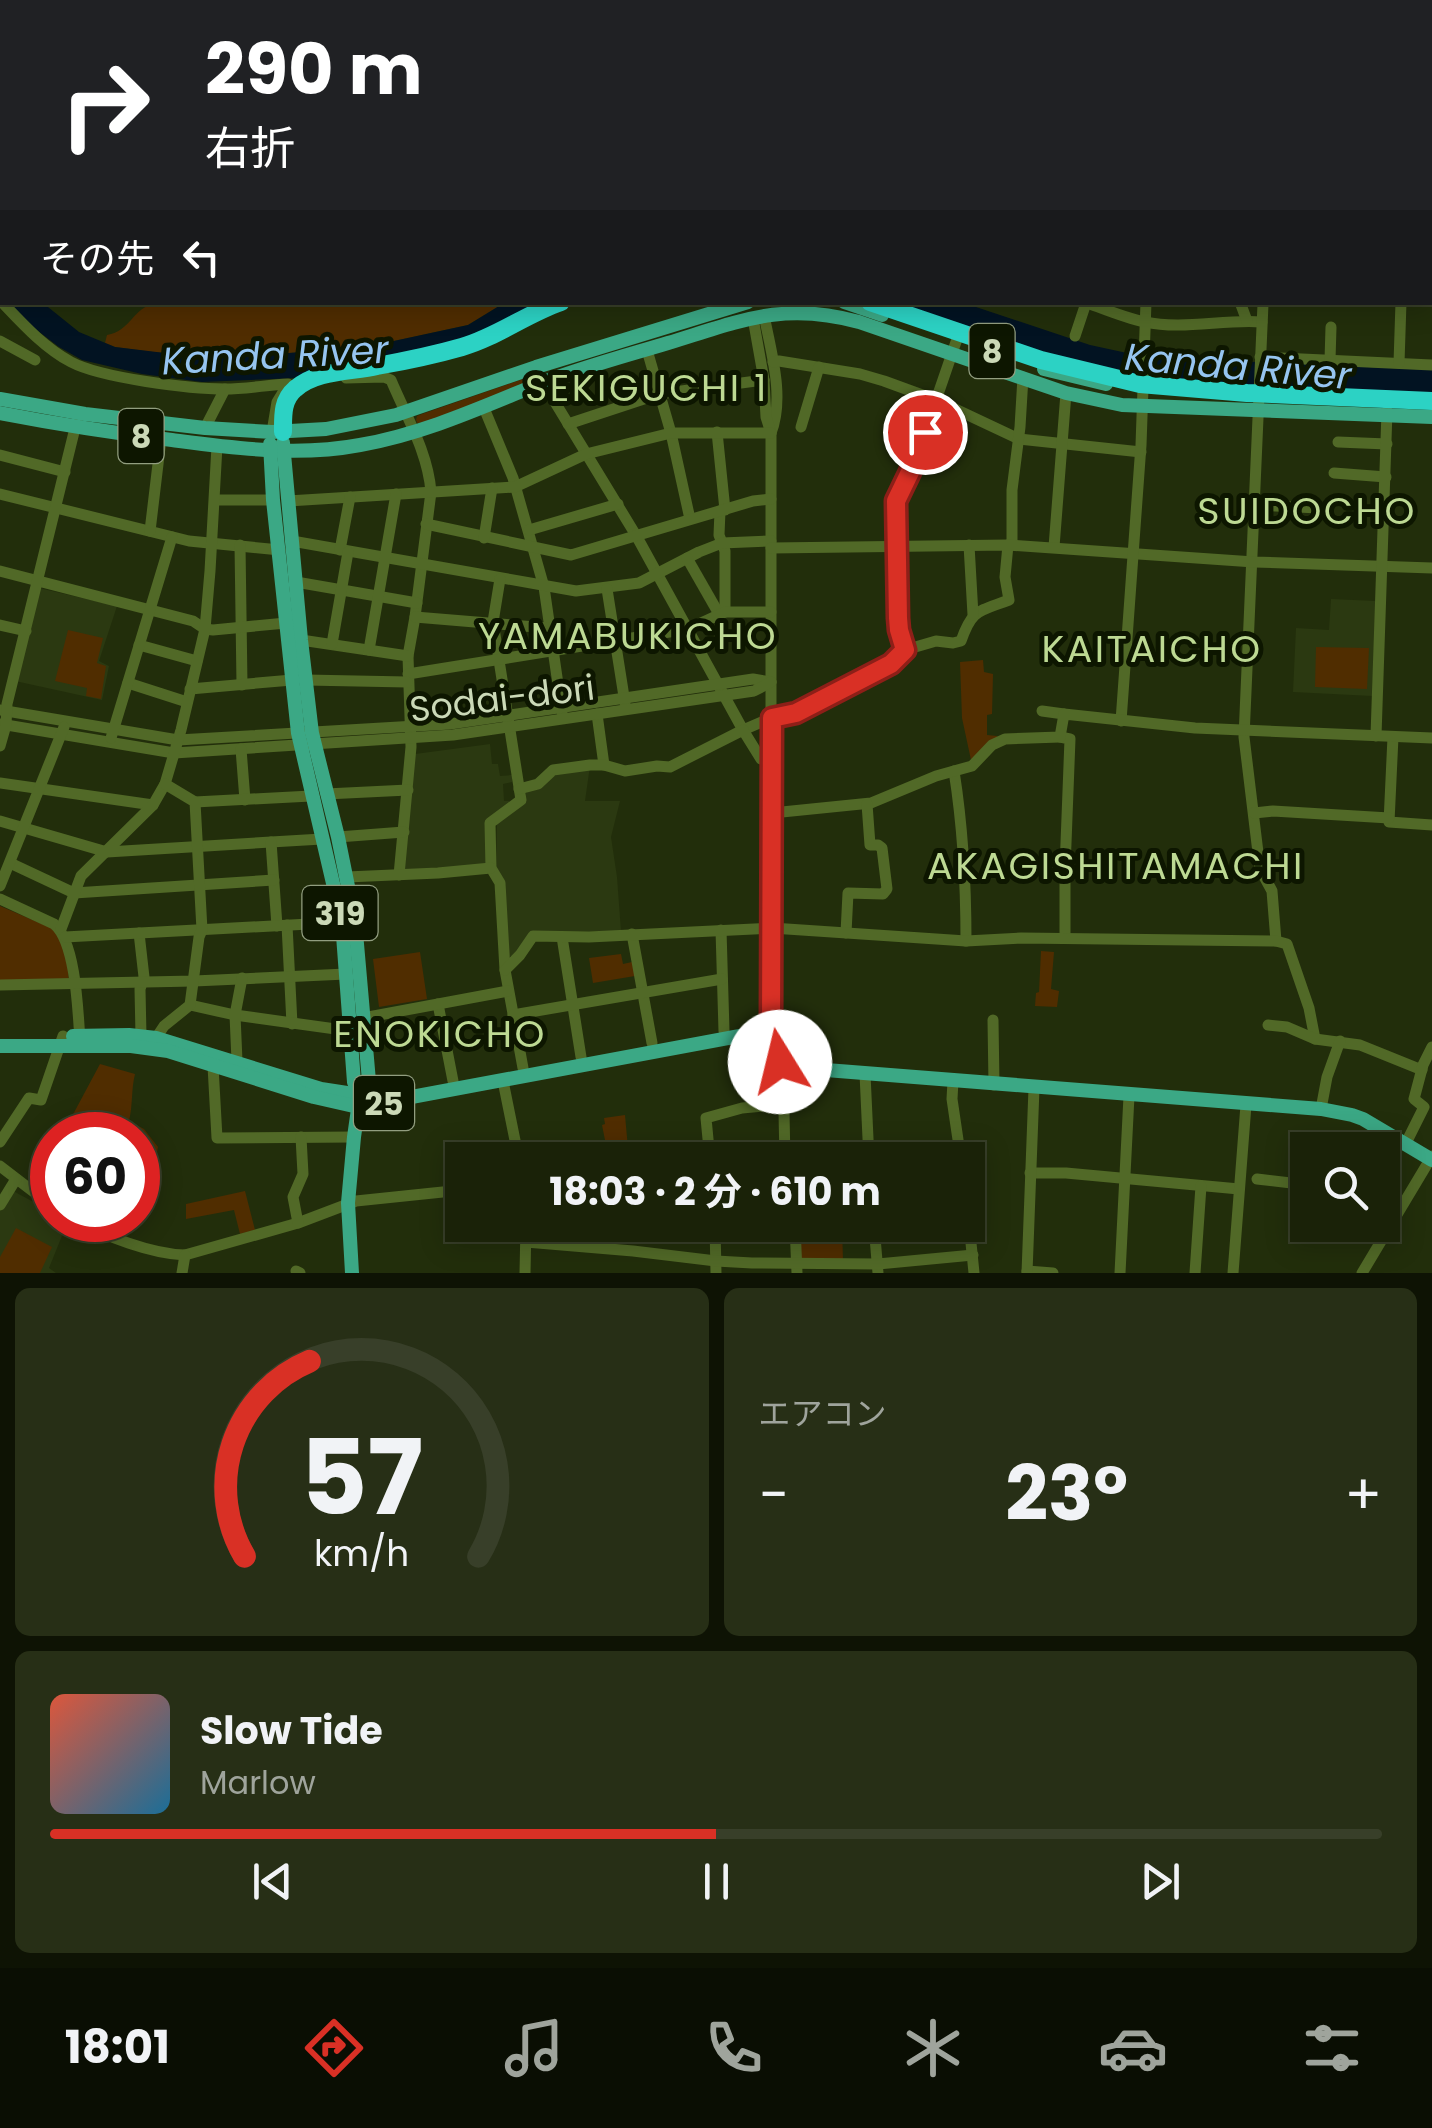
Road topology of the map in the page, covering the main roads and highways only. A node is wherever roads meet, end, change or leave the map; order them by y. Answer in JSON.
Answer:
{"nodes":[{"id":1,"x":554,"y":305,"type":"edge"},
{"id":2,"x":862,"y":305,"type":"edge"},
{"id":3,"x":879,"y":305,"type":"edge"},
{"id":4,"x":911,"y":305,"type":"edge"},
{"id":5,"x":755,"y":308,"type":"edge"},
{"id":6,"x":921,"y":315,"type":"edge"},
{"id":7,"x":954,"y":346,"type":"junction"},
{"id":8,"x":1432,"y":391,"type":"edge"},
{"id":9,"x":1258,"y":398,"type":"junction"},
{"id":10,"x":0,"y":400,"type":"edge"},
{"id":11,"x":1432,"y":402,"type":"edge"},
{"id":12,"x":0,"y":413,"type":"edge"},
{"id":13,"x":1432,"y":417,"type":"edge"},
{"id":14,"x":77,"y":420,"type":"junction"},
{"id":15,"x":280,"y":440,"type":"junction"},
{"id":16,"x":286,"y":546,"type":"junction"},
{"id":17,"x":299,"y":680,"type":"junction"},
{"id":18,"x":319,"y":795,"type":"junction"},
{"id":19,"x":348,"y":922,"type":"junction"},
{"id":20,"x":771,"y":1030,"type":"junction"},
{"id":21,"x":0,"y":1036,"type":"edge"},
{"id":22,"x":61,"y":1040,"type":"junction"},
{"id":23,"x":80,"y":1040,"type":"junction"},
{"id":24,"x":0,"y":1046,"type":"edge"},
{"id":25,"x":359,"y":1101,"type":"junction"},
{"id":26,"x":1432,"y":1158,"type":"edge"},
{"id":27,"x":352,"y":1273,"type":"edge"}],
"edges":[{"from":1,"to":15,"type":"highway"},
{"from":2,"to":6,"type":"main road","number":"8"},
{"from":3,"to":11,"type":"highway"},
{"from":4,"to":8,"type":"highway"},
{"from":5,"to":7,"type":"main road","number":"8"},
{"from":5,"to":15,"type":"main road","number":"8"},
{"from":5,"to":15,"type":"main road","number":"8"},
{"from":6,"to":7,"type":"main road","number":"8"},
{"from":7,"to":9,"type":"main road","number":"8"},
{"from":7,"to":9,"type":"main road","number":"8"},
{"from":9,"to":11,"type":"main road","number":"8"},
{"from":9,"to":13,"type":"main road","number":"8"},
{"from":10,"to":14,"type":"main road","number":"8"},
{"from":12,"to":14,"type":"main road","number":"8"},
{"from":14,"to":15,"type":"main road","number":"8"},
{"from":14,"to":15,"type":"main road","number":"8"},
{"from":15,"to":16,"type":"main road","number":"319"},
{"from":16,"to":17,"type":"main road","number":"319"},
{"from":16,"to":17,"type":"main road","number":"319"},
{"from":17,"to":18,"type":"main road","number":"319"},
{"from":18,"to":19,"type":"main road","number":"319"},
{"from":18,"to":19,"type":"main road","number":"319"},
{"from":19,"to":25,"type":"main road","number":"319"},
{"from":19,"to":25,"type":"main road","number":"319"},
{"from":20,"to":25,"type":"main road","number":"25"},
{"from":20,"to":25,"type":"main road","number":"25"},
{"from":20,"to":26,"type":"main road"},
{"from":21,"to":22,"type":"main road","number":"25"},
{"from":22,"to":23,"type":"main road","number":"25"},
{"from":22,"to":24,"type":"main road","number":"25"},
{"from":23,"to":25,"type":"main road","number":"25"},
{"from":23,"to":25,"type":"main road","number":"25"},
{"from":25,"to":27,"type":"main road","number":"319"}]}
